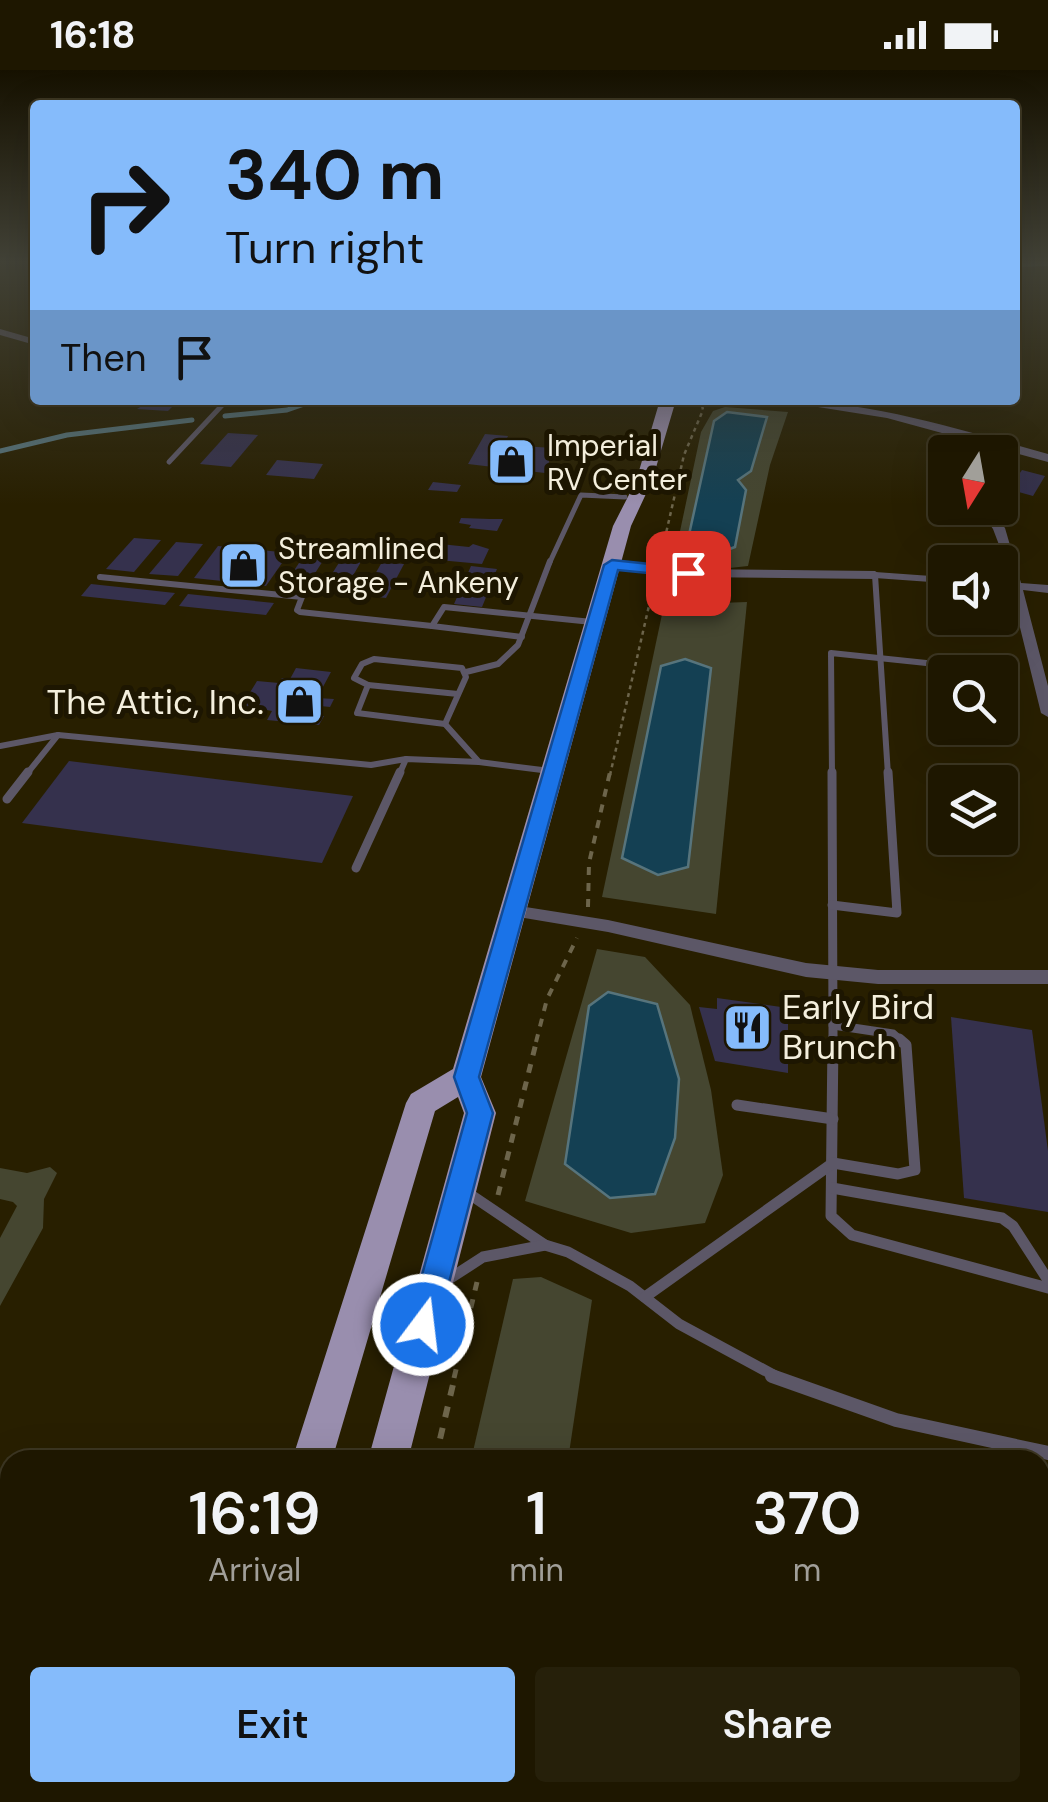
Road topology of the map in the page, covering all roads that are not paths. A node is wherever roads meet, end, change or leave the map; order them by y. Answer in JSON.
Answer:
{"nodes":[{"id":1,"x":222,"y":405,"type":"edge"},
{"id":2,"x":651,"y":405,"type":"edge"},
{"id":3,"x":667,"y":405,"type":"edge"},
{"id":4,"x":819,"y":405,"type":"edge"},
{"id":5,"x":956,"y":435,"type":"edge"},
{"id":6,"x":1018,"y":453,"type":"edge"},
{"id":7,"x":1048,"y":458,"type":"edge"},
{"id":8,"x":169,"y":462,"type":"dead end"},
{"id":9,"x":625,"y":497,"type":"junction"},
{"id":10,"x":622,"y":526,"type":"junction"},
{"id":11,"x":612,"y":565,"type":"junction"},
{"id":12,"x":874,"y":575,"type":"junction"},
{"id":13,"x":100,"y":577,"type":"dead end"},
{"id":14,"x":928,"y":579,"type":"edge"},
{"id":15,"x":1018,"y":586,"type":"edge"},
{"id":16,"x":1048,"y":589,"type":"edge"},
{"id":17,"x":1018,"y":594,"type":"edge"},
{"id":18,"x":530,"y":616,"type":"junction"},
{"id":19,"x":595,"y":622,"type":"junction"},
{"id":20,"x":432,"y":626,"type":"junction"},
{"id":21,"x":522,"y":636,"type":"junction"},
{"id":22,"x":882,"y":658,"type":"junction"},
{"id":23,"x":928,"y":663,"type":"edge"},
{"id":24,"x":466,"y":672,"type":"junction"},
{"id":25,"x":368,"y":685,"type":"junction"},
{"id":26,"x":458,"y":694,"type":"junction"},
{"id":27,"x":1048,"y":713,"type":"edge"},
{"id":28,"x":445,"y":724,"type":"junction"},
{"id":29,"x":58,"y":736,"type":"junction"},
{"id":30,"x":0,"y":746,"type":"edge"},
{"id":31,"x":406,"y":759,"type":"junction"},
{"id":32,"x":479,"y":762,"type":"junction"},
{"id":33,"x":553,"y":772,"type":"junction"},
{"id":34,"x":8,"y":799,"type":"dead end"},
{"id":35,"x":356,"y":868,"type":"dead end"},
{"id":36,"x":832,"y":905,"type":"junction"},
{"id":37,"x":514,"y":911,"type":"junction"},
{"id":38,"x":832,"y":973,"type":"junction"},
{"id":39,"x":1048,"y":977,"type":"edge"},
{"id":40,"x":834,"y":1025,"type":"junction"},
{"id":41,"x":466,"y":1077,"type":"junction"},
{"id":42,"x":737,"y":1104,"type":"dead end"},
{"id":43,"x":833,"y":1119,"type":"junction"},
{"id":44,"x":832,"y":1163,"type":"junction"},
{"id":45,"x":832,"y":1188,"type":"junction"},
{"id":46,"x":462,"y":1189,"type":"junction"},
{"id":47,"x":546,"y":1245,"type":"junction"},
{"id":48,"x":1048,"y":1280,"type":"edge"},
{"id":49,"x":1048,"y":1288,"type":"edge"},
{"id":50,"x":432,"y":1291,"type":"junction"},
{"id":51,"x":644,"y":1297,"type":"junction"},
{"id":52,"x":315,"y":1450,"type":"edge"},
{"id":53,"x":391,"y":1450,"type":"edge"},
{"id":54,"x":1034,"y":1450,"type":"edge"}],
"edges":[{"from":1,"to":8,"type":"lane"},
{"from":2,"to":9,"type":"main road"},
{"from":3,"to":10,"type":"main road"},
{"from":4,"to":5,"type":"street"},
{"from":6,"to":7,"type":"street"},
{"from":9,"to":10,"type":"main road"},
{"from":9,"to":18,"type":"lane"},
{"from":10,"to":11,"type":"main road"},
{"from":11,"to":12,"type":"street"},
{"from":11,"to":19,"type":"main road"},
{"from":12,"to":14,"type":"lane"},
{"from":12,"to":22,"type":"lane"},
{"from":13,"to":20,"type":"lane"},
{"from":15,"to":16,"type":"street"},
{"from":17,"to":27,"type":"street"},
{"from":18,"to":19,"type":"lane"},
{"from":18,"to":20,"type":"lane"},
{"from":18,"to":21,"type":"lane"},
{"from":19,"to":33,"type":"main road"},
{"from":20,"to":21,"type":"lane"},
{"from":21,"to":24,"type":"lane"},
{"from":22,"to":23,"type":"lane"},
{"from":22,"to":36,"type":"lane"},
{"from":22,"to":36,"type":"lane"},
{"from":24,"to":25,"type":"lane"},
{"from":24,"to":26,"type":"lane"},
{"from":25,"to":26,"type":"lane"},
{"from":25,"to":28,"type":"lane"},
{"from":26,"to":28,"type":"lane"},
{"from":28,"to":32,"type":"lane"},
{"from":29,"to":30,"type":"lane"},
{"from":29,"to":31,"type":"lane"},
{"from":29,"to":34,"type":"lane"},
{"from":31,"to":32,"type":"lane"},
{"from":31,"to":35,"type":"lane"},
{"from":32,"to":33,"type":"lane"},
{"from":33,"to":37,"type":"main road"},
{"from":36,"to":38,"type":"lane"},
{"from":37,"to":38,"type":"street"},
{"from":37,"to":41,"type":"main road"},
{"from":38,"to":39,"type":"street"},
{"from":38,"to":40,"type":"lane"},
{"from":40,"to":43,"type":"lane"},
{"from":40,"to":44,"type":"lane"},
{"from":41,"to":46,"type":"main road"},
{"from":41,"to":52,"type":"main road"},
{"from":42,"to":43,"type":"lane"},
{"from":43,"to":44,"type":"lane"},
{"from":44,"to":45,"type":"lane"},
{"from":44,"to":51,"type":"lane"},
{"from":45,"to":48,"type":"lane"},
{"from":45,"to":49,"type":"lane"},
{"from":46,"to":47,"type":"lane"},
{"from":46,"to":50,"type":"main road"},
{"from":47,"to":50,"type":"lane"},
{"from":47,"to":51,"type":"lane"},
{"from":50,"to":53,"type":"main road"},
{"from":51,"to":54,"type":"lane"}]}
